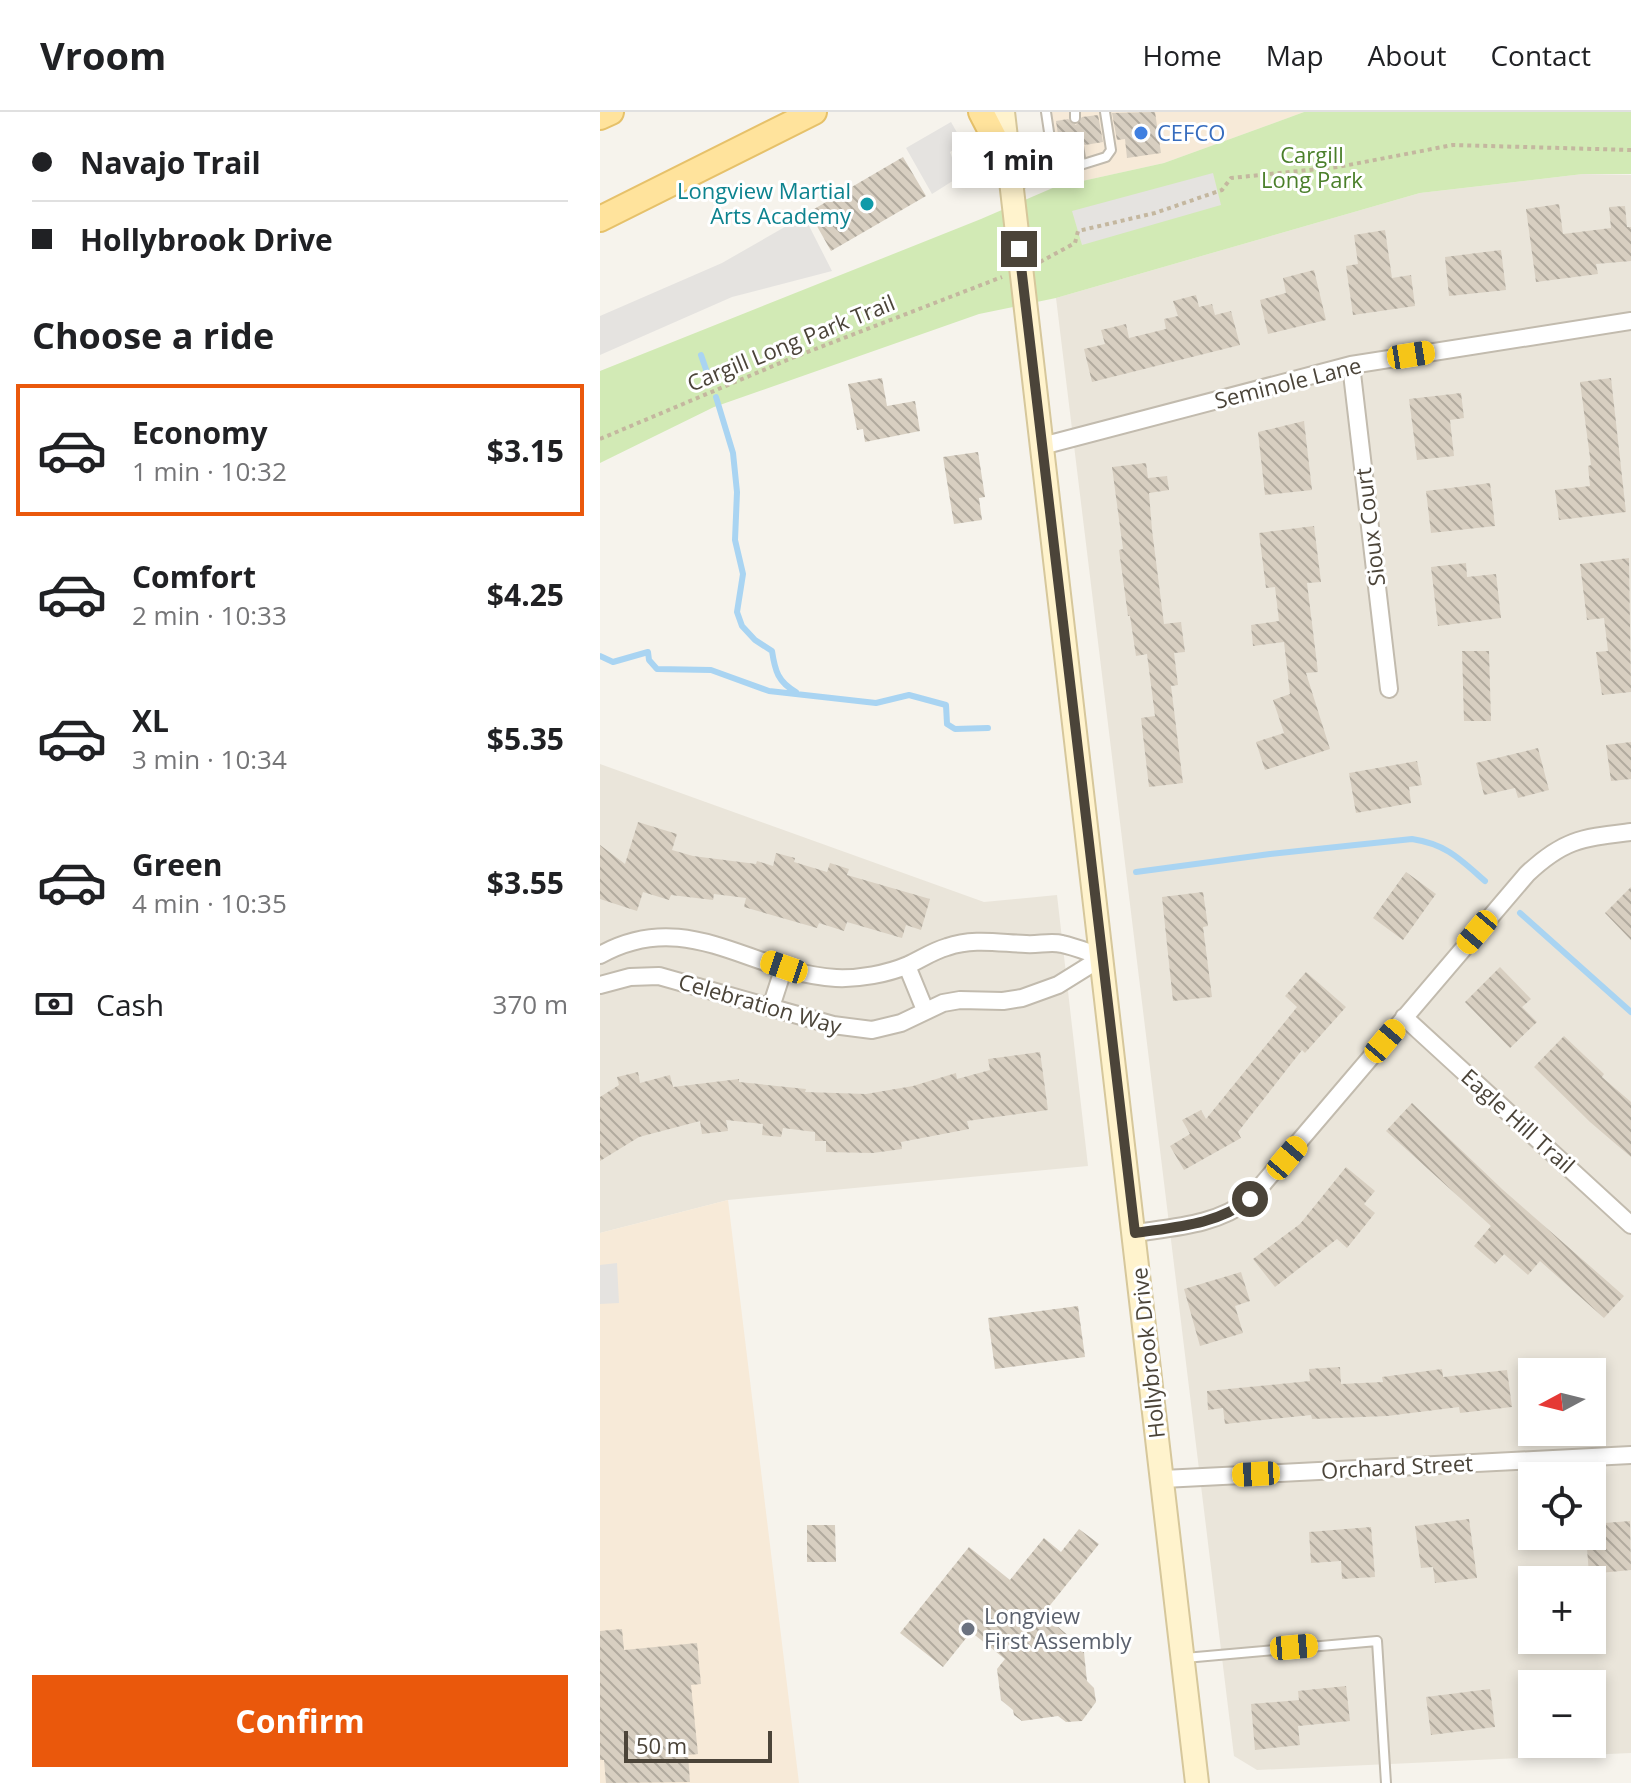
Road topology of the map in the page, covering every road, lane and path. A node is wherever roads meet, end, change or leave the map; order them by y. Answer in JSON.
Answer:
{"nodes":[{"id":1,"x":611,"y":112,"type":"edge"},
{"id":2,"x":814,"y":112,"type":"edge"},
{"id":3,"x":981,"y":112,"type":"edge"},
{"id":4,"x":1003,"y":112,"type":"edge"},
{"id":5,"x":1046,"y":112,"type":"edge"},
{"id":6,"x":1105,"y":112,"type":"edge"},
{"id":7,"x":600,"y":117,"type":"edge"},
{"id":8,"x":1078,"y":146,"type":"dead end"},
{"id":9,"x":1631,"y":150,"type":"edge"},
{"id":10,"x":1081,"y":164,"type":"junction"},
{"id":11,"x":1055,"y":172,"type":"junction"},
{"id":12,"x":1012,"y":178,"type":"junction"},
{"id":13,"x":600,"y":219,"type":"edge"},
{"id":14,"x":1047,"y":259,"type":"dead end"},
{"id":15,"x":995,"y":279,"type":"dead end"},
{"id":16,"x":1631,"y":321,"type":"edge"},
{"id":17,"x":1351,"y":365,"type":"junction"},
{"id":18,"x":600,"y":439,"type":"edge"},
{"id":19,"x":1042,"y":446,"type":"junction"},
{"id":20,"x":1389,"y":689,"type":"dead end"},
{"id":21,"x":1631,"y":832,"type":"edge"},
{"id":22,"x":600,"y":955,"type":"edge"},
{"id":23,"x":1103,"y":957,"type":"junction"},
{"id":24,"x":907,"y":966,"type":"junction"},
{"id":25,"x":784,"y":967,"type":"junction"},
{"id":26,"x":600,"y":985,"type":"edge"},
{"id":27,"x":771,"y":1007,"type":"junction"},
{"id":28,"x":925,"y":1010,"type":"junction"},
{"id":29,"x":1404,"y":1017,"type":"junction"},
{"id":30,"x":1631,"y":1225,"type":"edge"},
{"id":31,"x":1135,"y":1233,"type":"junction"},
{"id":32,"x":1631,"y":1455,"type":"edge"},
{"id":33,"x":1163,"y":1479,"type":"junction"},
{"id":34,"x":1183,"y":1658,"type":"junction"},
{"id":35,"x":1197,"y":1783,"type":"edge"},
{"id":36,"x":1386,"y":1783,"type":"edge"}],
"edges":[{"from":1,"to":7,"type":"main road"},
{"from":2,"to":13,"type":"main road"},
{"from":3,"to":12,"type":"main road"},
{"from":4,"to":12,"type":"main road","name":"Hollybrook Drive"},
{"from":5,"to":11,"type":"lane"},
{"from":6,"to":10,"type":"lane"},
{"from":8,"to":10,"type":"lane"},
{"from":9,"to":14,"type":"path"},
{"from":10,"to":11,"type":"lane"},
{"from":11,"to":12,"type":"lane"},
{"from":12,"to":19,"type":"main road","name":"Hollybrook Drive"},
{"from":15,"to":18,"type":"path","name":"Cargill Long Park Trail"},
{"from":16,"to":17,"type":"street","name":"Seminole Lane"},
{"from":17,"to":19,"type":"street","name":"Seminole Lane"},
{"from":17,"to":20,"type":"street","name":"Sioux Court"},
{"from":19,"to":23,"type":"main road","name":"Hollybrook Drive"},
{"from":21,"to":29,"type":"street"},
{"from":22,"to":25,"type":"street","name":"Celebration Way"},
{"from":23,"to":24,"type":"street","name":"Celebration Way"},
{"from":23,"to":28,"type":"street","name":"Celebration Way"},
{"from":23,"to":31,"type":"main road","name":"Hollybrook Drive"},
{"from":24,"to":25,"type":"street","name":"Celebration Way"},
{"from":24,"to":28,"type":"street"},
{"from":25,"to":27,"type":"street"},
{"from":26,"to":27,"type":"street","name":"Celebration Way"},
{"from":27,"to":28,"type":"street","name":"Celebration Way"},
{"from":29,"to":30,"type":"street","name":"Eagle Hill Trail"},
{"from":29,"to":31,"type":"street"},
{"from":31,"to":33,"type":"main road","name":"Hollybrook Drive"},
{"from":32,"to":33,"type":"street","name":"Orchard Street"},
{"from":33,"to":34,"type":"main road","name":"Hollybrook Drive"},
{"from":34,"to":35,"type":"main road","name":"Hollybrook Drive"},
{"from":34,"to":36,"type":"lane"}]}
